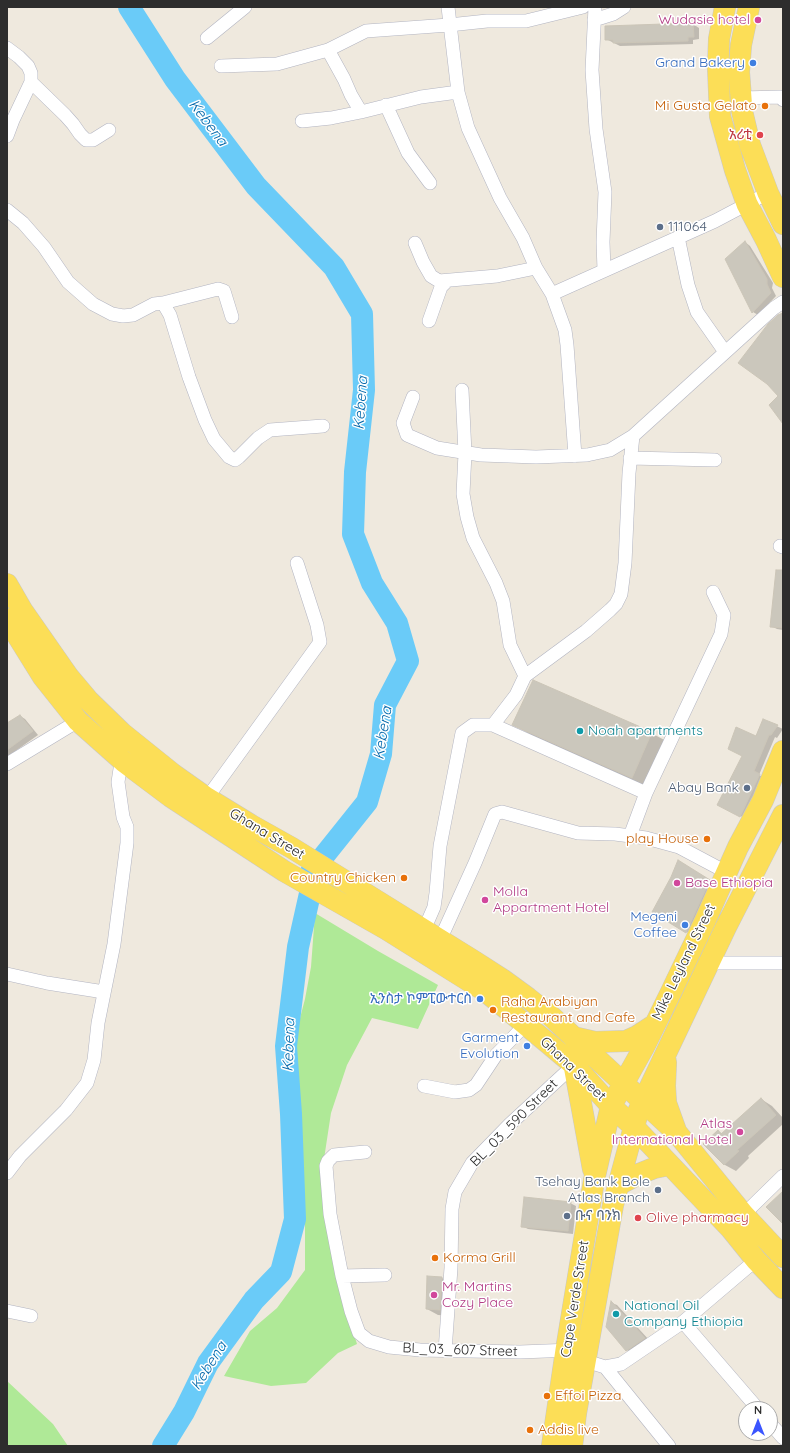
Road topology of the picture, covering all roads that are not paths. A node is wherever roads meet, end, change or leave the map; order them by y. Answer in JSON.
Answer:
{"nodes":[{"id":1,"x":245,"y":7,"type":"edge"},
{"id":2,"x":448,"y":7,"type":"edge"},
{"id":3,"x":583,"y":7,"type":"edge"},
{"id":4,"x":624,"y":7,"type":"edge"},
{"id":5,"x":725,"y":7,"type":"edge"},
{"id":6,"x":749,"y":7,"type":"edge"},
{"id":7,"x":594,"y":13,"type":"edge"},
{"id":8,"x":449,"y":25,"type":"junction"},
{"id":9,"x":207,"y":38,"type":"dead end"},
{"id":10,"x":7,"y":48,"type":"edge"},
{"id":11,"x":328,"y":50,"type":"junction"},
{"id":12,"x":221,"y":66,"type":"dead end"},
{"id":13,"x":31,"y":82,"type":"junction"},
{"id":14,"x":458,"y":92,"type":"junction"},
{"id":15,"x":741,"y":98,"type":"junction"},
{"id":16,"x":783,"y":100,"type":"edge"},
{"id":17,"x":386,"y":105,"type":"junction"},
{"id":18,"x":360,"y":112,"type":"junction"},
{"id":19,"x":302,"y":121,"type":"dead end"},
{"id":20,"x":109,"y":130,"type":"dead end"},
{"id":21,"x":7,"y":136,"type":"edge"},
{"id":22,"x":430,"y":183,"type":"dead end"},
{"id":23,"x":768,"y":193,"type":"junction"},
{"id":24,"x":747,"y":204,"type":"junction"},
{"id":25,"x":7,"y":210,"type":"edge"},
{"id":26,"x":783,"y":224,"type":"edge"},
{"id":27,"x":678,"y":237,"type":"junction"},
{"id":28,"x":415,"y":243,"type":"dead end"},
{"id":29,"x":536,"y":268,"type":"junction"},
{"id":30,"x":604,"y":270,"type":"junction"},
{"id":31,"x":783,"y":277,"type":"edge"},
{"id":32,"x":446,"y":282,"type":"junction"},
{"id":33,"x":552,"y":294,"type":"junction"},
{"id":34,"x":783,"y":302,"type":"edge"},
{"id":35,"x":164,"y":303,"type":"junction"},
{"id":36,"x":232,"y":317,"type":"dead end"},
{"id":37,"x":429,"y":322,"type":"dead end"},
{"id":38,"x":725,"y":352,"type":"junction"},
{"id":39,"x":462,"y":390,"type":"dead end"},
{"id":40,"x":413,"y":397,"type":"dead end"},
{"id":41,"x":323,"y":426,"type":"dead end"},
{"id":42,"x":633,"y":436,"type":"junction"},
{"id":43,"x":465,"y":453,"type":"junction"},
{"id":44,"x":575,"y":456,"type":"junction"},
{"id":45,"x":630,"y":458,"type":"junction"},
{"id":46,"x":715,"y":460,"type":"dead end"},
{"id":47,"x":297,"y":563,"type":"dead end"},
{"id":48,"x":7,"y":584,"type":"edge"},
{"id":49,"x":713,"y":592,"type":"dead end"},
{"id":50,"x":7,"y":619,"type":"edge"},
{"id":51,"x":525,"y":676,"type":"junction"},
{"id":52,"x":78,"y":721,"type":"junction"},
{"id":53,"x":493,"y":725,"type":"junction"},
{"id":54,"x":783,"y":751,"type":"edge"},
{"id":55,"x":123,"y":761,"type":"junction"},
{"id":56,"x":7,"y":764,"type":"edge"},
{"id":57,"x":646,"y":793,"type":"junction"},
{"id":58,"x":207,"y":798,"type":"junction"},
{"id":59,"x":751,"y":821,"type":"junction"},
{"id":60,"x":780,"y":828,"type":"edge"},
{"id":61,"x":246,"y":834,"type":"junction"},
{"id":62,"x":630,"y":836,"type":"junction"},
{"id":63,"x":726,"y":872,"type":"junction"},
{"id":64,"x":432,"y":935,"type":"junction"},
{"id":65,"x":709,"y":963,"type":"junction"},
{"id":66,"x":783,"y":963,"type":"edge"},
{"id":67,"x":7,"y":974,"type":"edge"},
{"id":68,"x":104,"y":992,"type":"junction"},
{"id":69,"x":526,"y":1024,"type":"junction"},
{"id":70,"x":654,"y":1025,"type":"junction"},
{"id":71,"x":573,"y":1037,"type":"junction"},
{"id":72,"x":667,"y":1050,"type":"junction"},
{"id":73,"x":574,"y":1065,"type":"junction"},
{"id":74,"x":623,"y":1084,"type":"junction"},
{"id":75,"x":424,"y":1086,"type":"dead end"},
{"id":76,"x":642,"y":1102,"type":"junction"},
{"id":77,"x":611,"y":1106,"type":"junction"},
{"id":78,"x":634,"y":1127,"type":"junction"},
{"id":79,"x":677,"y":1134,"type":"junction"},
{"id":80,"x":365,"y":1152,"type":"dead end"},
{"id":81,"x":669,"y":1165,"type":"junction"},
{"id":82,"x":7,"y":1173,"type":"edge"},
{"id":83,"x":783,"y":1176,"type":"edge"},
{"id":84,"x":594,"y":1180,"type":"junction"},
{"id":85,"x":620,"y":1184,"type":"junction"},
{"id":86,"x":737,"y":1222,"type":"junction"},
{"id":87,"x":783,"y":1257,"type":"edge"},
{"id":88,"x":756,"y":1260,"type":"junction"},
{"id":89,"x":385,"y":1275,"type":"dead end"},
{"id":90,"x":342,"y":1276,"type":"junction"},
{"id":91,"x":783,"y":1288,"type":"edge"},
{"id":92,"x":7,"y":1311,"type":"edge"},
{"id":93,"x":31,"y":1316,"type":"dead end"},
{"id":94,"x":683,"y":1322,"type":"junction"},
{"id":95,"x":566,"y":1350,"type":"junction"},
{"id":96,"x":446,"y":1351,"type":"junction"},
{"id":97,"x":593,"y":1359,"type":"junction"},
{"id":98,"x":751,"y":1401,"type":"edge"},
{"id":99,"x":552,"y":1446,"type":"edge"},
{"id":100,"x":572,"y":1446,"type":"edge"},
{"id":101,"x":669,"y":1446,"type":"edge"}],
"edges":[{"from":1,"to":9,"type":"street"},
{"from":2,"to":8,"type":"street"},
{"from":3,"to":8,"type":"street"},
{"from":4,"to":7,"type":"street"},
{"from":5,"to":24,"type":"main road"},
{"from":6,"to":15,"type":"main road"},
{"from":7,"to":30,"type":"street"},
{"from":8,"to":11,"type":"street"},
{"from":8,"to":14,"type":"street"},
{"from":10,"to":13,"type":"street"},
{"from":11,"to":12,"type":"street"},
{"from":11,"to":18,"type":"street"},
{"from":13,"to":20,"type":"street"},
{"from":13,"to":21,"type":"street"},
{"from":14,"to":17,"type":"street"},
{"from":14,"to":29,"type":"street"},
{"from":15,"to":16,"type":"street"},
{"from":15,"to":23,"type":"main road"},
{"from":17,"to":18,"type":"street"},
{"from":17,"to":22,"type":"street"},
{"from":18,"to":19,"type":"street"},
{"from":23,"to":24,"type":"street"},
{"from":23,"to":26,"type":"main road"},
{"from":24,"to":27,"type":"street"},
{"from":24,"to":31,"type":"main road"},
{"from":25,"to":35,"type":"street"},
{"from":27,"to":30,"type":"street"},
{"from":27,"to":38,"type":"street"},
{"from":28,"to":32,"type":"street"},
{"from":29,"to":32,"type":"street"},
{"from":29,"to":33,"type":"street"},
{"from":30,"to":33,"type":"street"},
{"from":32,"to":37,"type":"street"},
{"from":33,"to":44,"type":"street"},
{"from":34,"to":38,"type":"street"},
{"from":35,"to":36,"type":"street"},
{"from":35,"to":41,"type":"street"},
{"from":38,"to":42,"type":"street"},
{"from":39,"to":43,"type":"street"},
{"from":40,"to":43,"type":"street"},
{"from":42,"to":44,"type":"street"},
{"from":42,"to":45,"type":"street"},
{"from":43,"to":44,"type":"street"},
{"from":43,"to":51,"type":"street"},
{"from":45,"to":46,"type":"street"},
{"from":45,"to":51,"type":"street"},
{"from":47,"to":58,"type":"street"},
{"from":48,"to":58,"type":"main road","name":"Ghana Street"},
{"from":49,"to":57,"type":"street"},
{"from":50,"to":52,"type":"main road","name":"Ghana Street"},
{"from":51,"to":53,"type":"street"},
{"from":52,"to":55,"type":"main road","name":"Ghana Street"},
{"from":52,"to":56,"type":"street"},
{"from":53,"to":57,"type":"street"},
{"from":53,"to":64,"type":"street"},
{"from":54,"to":59,"type":"main road","name":"Mike Leyland Street"},
{"from":55,"to":61,"type":"main road","name":"Ghana Street"},
{"from":55,"to":68,"type":"street"},
{"from":57,"to":62,"type":"street"},
{"from":58,"to":61,"type":"main road","name":"Ghana Street"},
{"from":59,"to":60,"type":"street"},
{"from":59,"to":63,"type":"main road","name":"Mike Leyland Street"},
{"from":60,"to":65,"type":"main road","name":"Mike Leyland Street"},
{"from":61,"to":64,"type":"main road","name":"Ghana Street"},
{"from":61,"to":69,"type":"main road","name":"Ghana Street"},
{"from":62,"to":63,"type":"street"},
{"from":62,"to":64,"type":"street"},
{"from":63,"to":70,"type":"main road","name":"Mike Leyland Street"},
{"from":64,"to":71,"type":"main road","name":"Ghana Street"},
{"from":65,"to":66,"type":"street"},
{"from":65,"to":72,"type":"main road","name":"Mike Leyland Street"},
{"from":67,"to":68,"type":"street"},
{"from":68,"to":82,"type":"street"},
{"from":69,"to":73,"type":"main road","name":"Ghana Street"},
{"from":69,"to":75,"type":"street"},
{"from":70,"to":71,"type":"main road"},
{"from":70,"to":74,"type":"main road","name":"Mike Leyland Street"},
{"from":71,"to":74,"type":"main road","name":"Ghana Street"},
{"from":72,"to":76,"type":"main road","name":"Mike Leyland Street"},
{"from":72,"to":79,"type":"main road"},
{"from":73,"to":77,"type":"main road","name":"Ghana Street"},
{"from":73,"to":84,"type":"main road"},
{"from":73,"to":96,"type":"street","name":"BL_03_590 Street"},
{"from":74,"to":76,"type":"main road","name":"Ghana Street"},
{"from":74,"to":77,"type":"main road","name":"Mike Leyland Street"},
{"from":76,"to":78,"type":"main road","name":"Mike Leyland Street"},
{"from":76,"to":79,"type":"main road","name":"Ghana Street"},
{"from":77,"to":78,"type":"main road","name":"Ghana Street"},
{"from":77,"to":84,"type":"main road","name":"Cape Verde Street"},
{"from":78,"to":81,"type":"main road","name":"Ghana Street"},
{"from":78,"to":85,"type":"main road","name":"Cape Verde Street"},
{"from":79,"to":86,"type":"main road"},
{"from":80,"to":90,"type":"street","name":"BL_03_607 Street"},
{"from":81,"to":85,"type":"main road"},
{"from":81,"to":86,"type":"main road","name":"Ghana Street"},
{"from":83,"to":86,"type":"street"},
{"from":84,"to":95,"type":"main road","name":"Cape Verde Street"},
{"from":85,"to":97,"type":"main road","name":"Cape Verde Street"},
{"from":86,"to":87,"type":"main road"},
{"from":86,"to":88,"type":"main road"},
{"from":88,"to":91,"type":"main road"},
{"from":88,"to":94,"type":"street","name":"BL_03_607 Street"},
{"from":89,"to":90,"type":"street"},
{"from":90,"to":96,"type":"street","name":"BL_03_607 Street"},
{"from":92,"to":93,"type":"street"},
{"from":94,"to":97,"type":"street","name":"BL_03_607 Street"},
{"from":94,"to":98,"type":"street"},
{"from":95,"to":96,"type":"street","name":"BL_03_607 Street"},
{"from":95,"to":97,"type":"street","name":"BL_03_607 Street"},
{"from":95,"to":99,"type":"main road","name":"Cape Verde Street"},
{"from":97,"to":100,"type":"main road","name":"Cape Verde Street"},
{"from":97,"to":101,"type":"street"}]}
